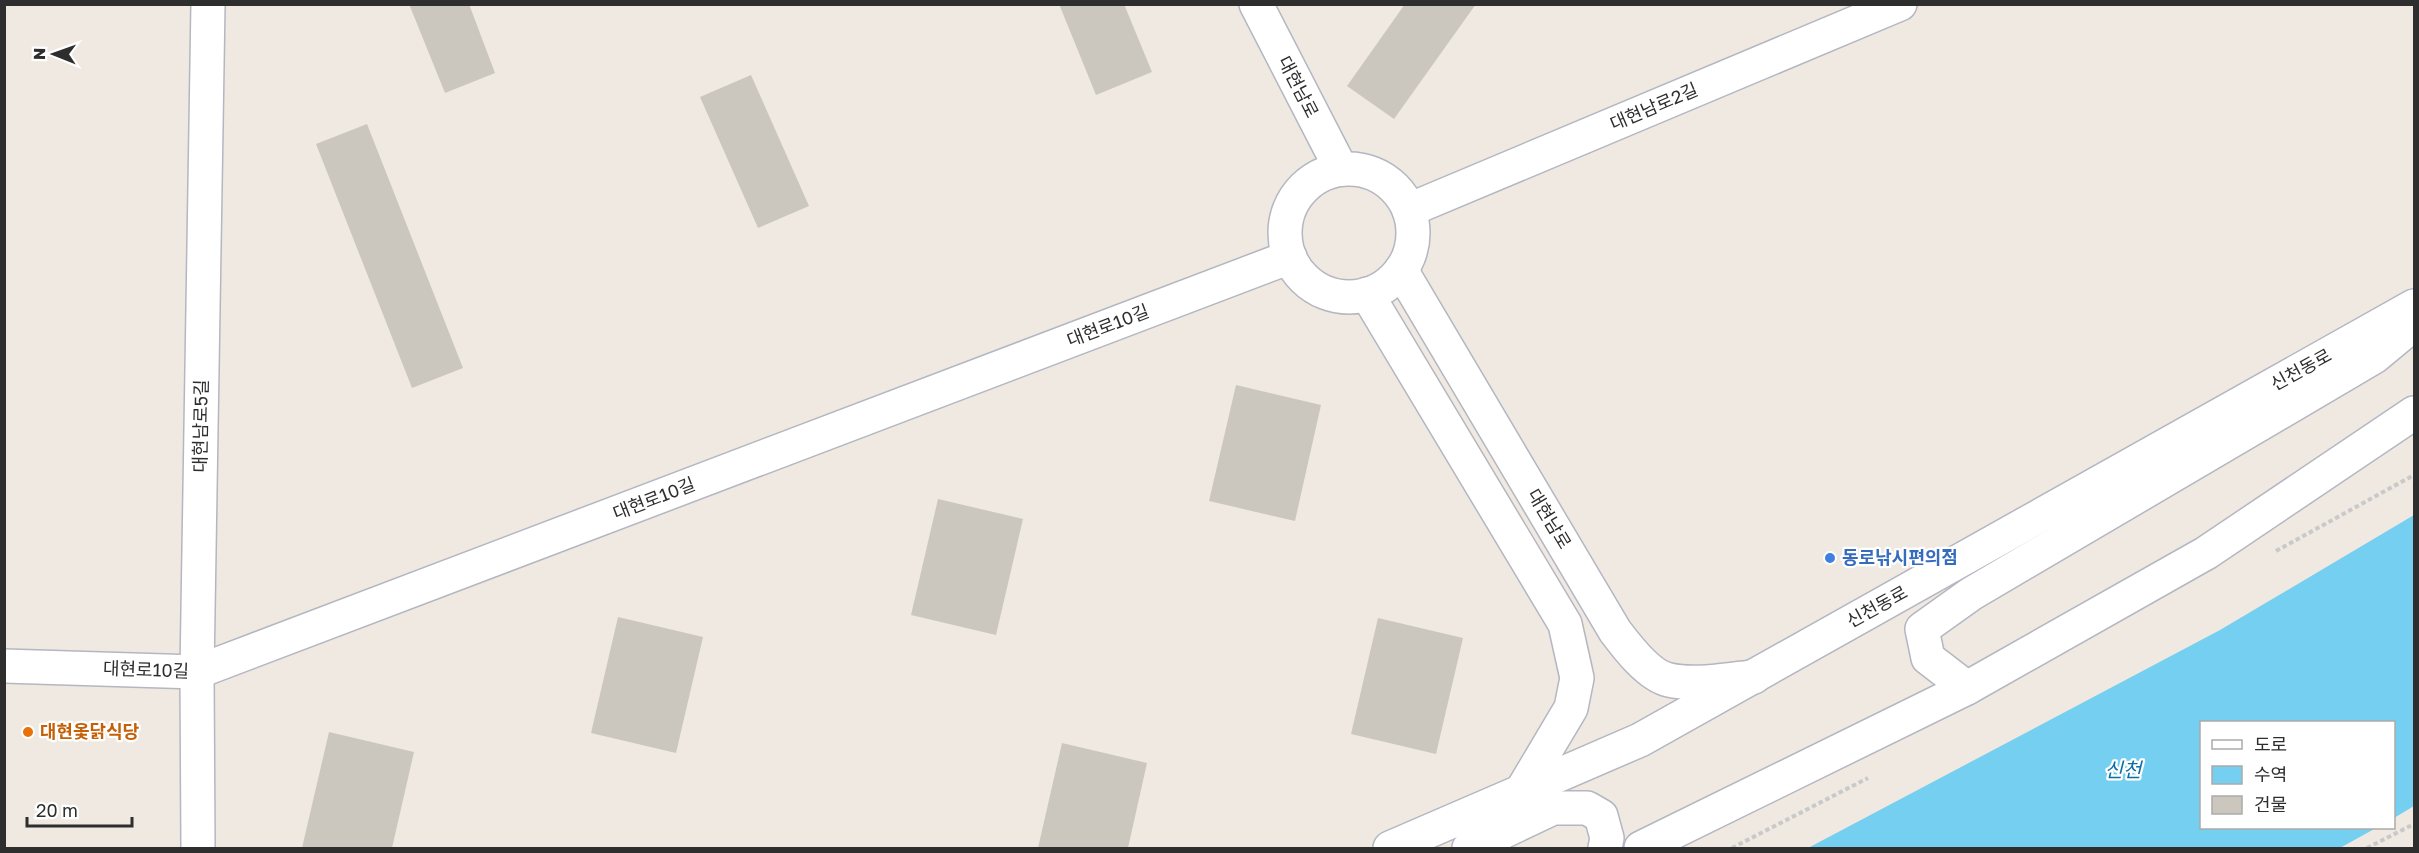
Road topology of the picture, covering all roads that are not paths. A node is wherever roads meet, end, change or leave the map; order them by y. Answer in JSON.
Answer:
{"nodes":[{"id":1,"x":208,"y":4,"type":"edge"},
{"id":2,"x":1256,"y":4,"type":"edge"},
{"id":3,"x":1900,"y":4,"type":"edge"},
{"id":4,"x":1341,"y":169,"type":"junction"},
{"id":5,"x":1408,"y":210,"type":"junction"},
{"id":6,"x":1290,"y":257,"type":"junction"},
{"id":7,"x":1401,"y":270,"type":"junction"},
{"id":8,"x":1367,"y":294,"type":"junction"},
{"id":9,"x":2415,"y":306,"type":"edge"},
{"id":10,"x":2415,"y":324,"type":"edge"},
{"id":11,"x":2415,"y":413,"type":"edge"},
{"id":12,"x":4,"y":666,"type":"edge"},
{"id":13,"x":197,"y":672,"type":"junction"},
{"id":14,"x":1754,"y":676,"type":"junction"},
{"id":15,"x":1966,"y":688,"type":"junction"},
{"id":16,"x":1521,"y":792,"type":"junction"},
{"id":17,"x":198,"y":849,"type":"edge"},
{"id":18,"x":1390,"y":849,"type":"edge"},
{"id":19,"x":1469,"y":849,"type":"edge"},
{"id":20,"x":1605,"y":849,"type":"edge"},
{"id":21,"x":1641,"y":849,"type":"edge"}],
"edges":[{"from":1,"to":13,"type":"street","name":"대현남로5길"},
{"from":2,"to":4,"type":"street","name":"대현남로"},
{"from":3,"to":5,"type":"street","name":"대현남로2길"},
{"from":4,"to":5,"type":"street"},
{"from":4,"to":6,"type":"street"},
{"from":5,"to":7,"type":"street"},
{"from":6,"to":8,"type":"street"},
{"from":6,"to":13,"type":"street","name":"대현로10길"},
{"from":7,"to":8,"type":"street"},
{"from":7,"to":14,"type":"street","name":"대현남로"},
{"from":8,"to":16,"type":"street"},
{"from":9,"to":14,"type":"street","name":"신천동로"},
{"from":10,"to":15,"type":"street"},
{"from":11,"to":15,"type":"street"},
{"from":12,"to":13,"type":"street","name":"대현로10길"},
{"from":13,"to":17,"type":"street","name":"대현남로5길"},
{"from":14,"to":16,"type":"street","name":"신천동로"},
{"from":15,"to":21,"type":"street"},
{"from":16,"to":18,"type":"street","name":"신천동로"},
{"from":19,"to":20,"type":"street"}]}
